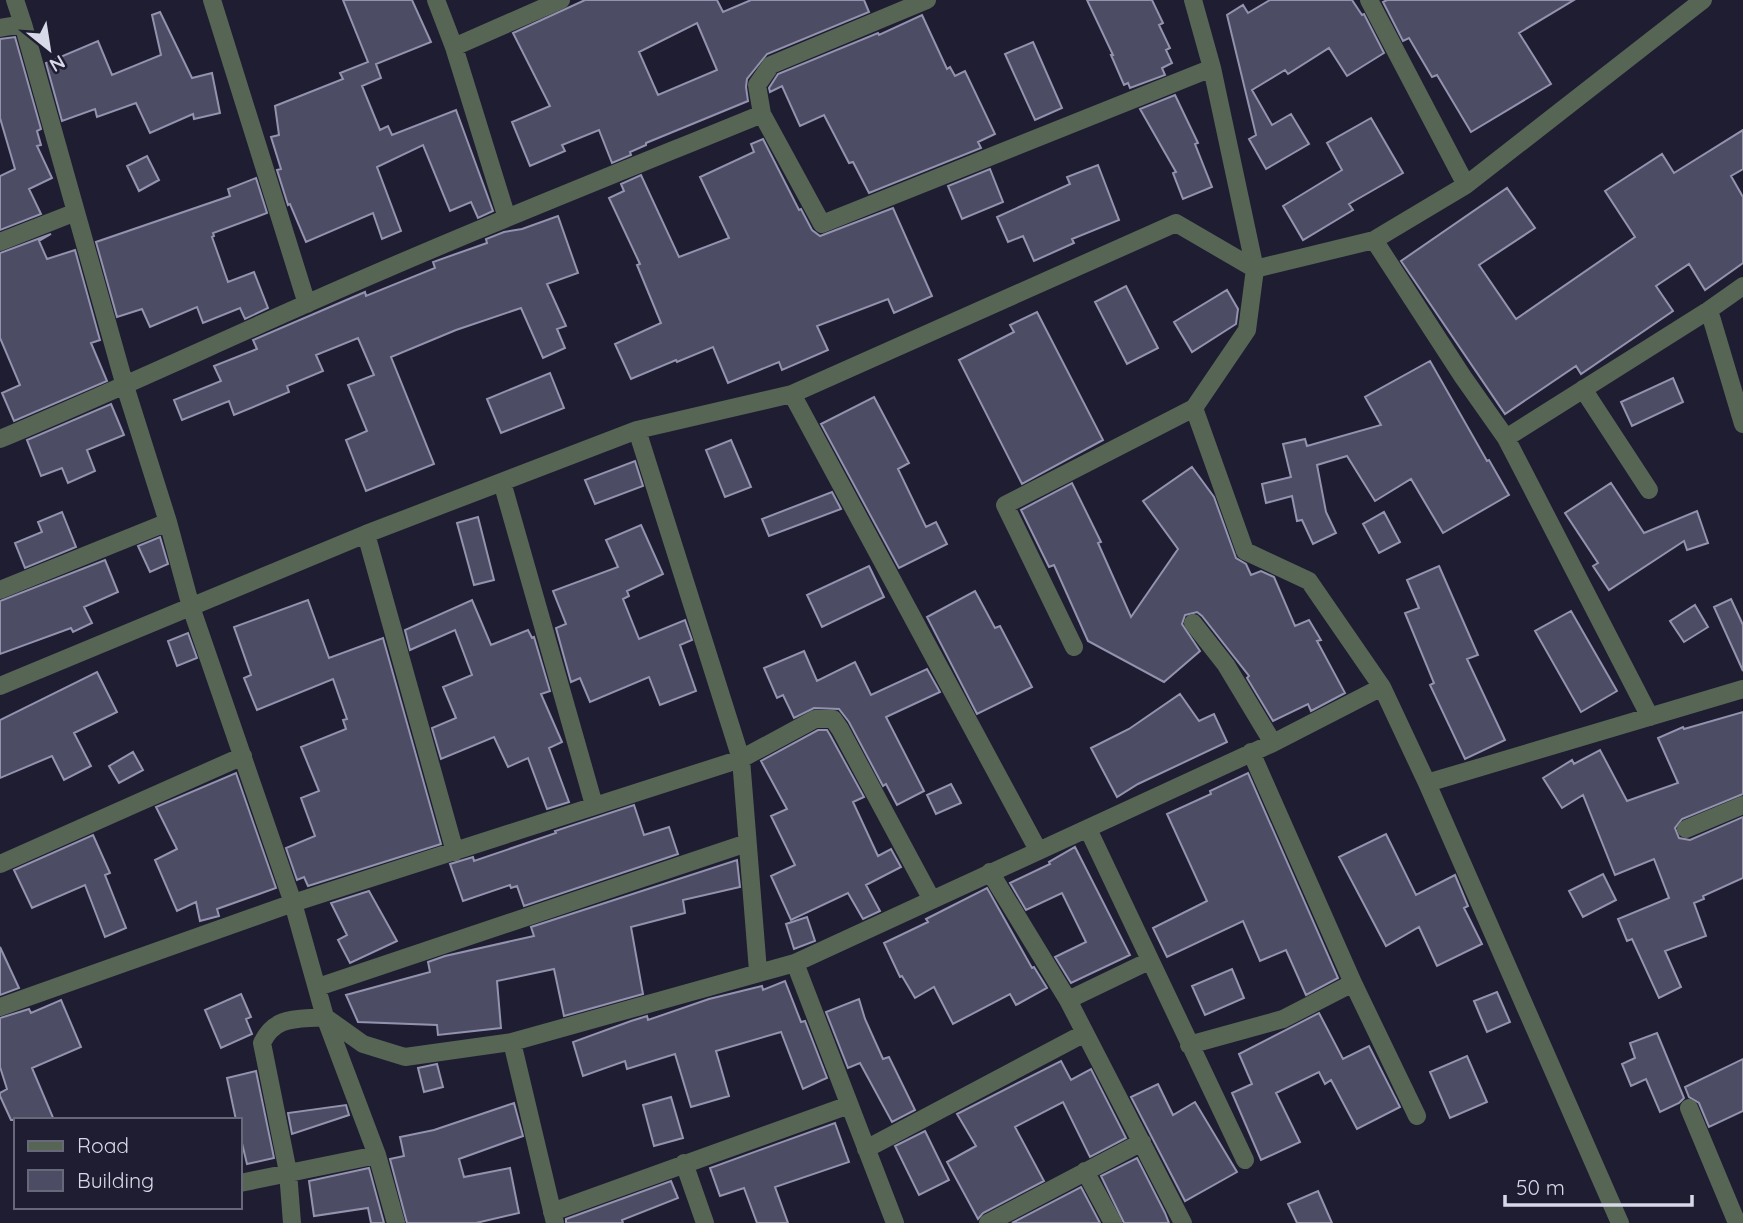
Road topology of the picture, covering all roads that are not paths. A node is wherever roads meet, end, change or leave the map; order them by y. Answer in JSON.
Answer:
{"nodes":[{"id":1,"x":15,"y":0,"type":"edge"},
{"id":2,"x":212,"y":0,"type":"edge"},
{"id":3,"x":436,"y":0,"type":"edge"},
{"id":4,"x":561,"y":0,"type":"edge"},
{"id":5,"x":928,"y":0,"type":"edge"},
{"id":6,"x":1193,"y":0,"type":"edge"},
{"id":7,"x":1369,"y":0,"type":"edge"},
{"id":8,"x":1703,"y":0,"type":"edge"},
{"id":9,"x":23,"y":24,"type":"junction"},
{"id":10,"x":0,"y":28,"type":"edge"},
{"id":11,"x":454,"y":47,"type":"junction"},
{"id":12,"x":1212,"y":68,"type":"junction"},
{"id":13,"x":762,"y":114,"type":"junction"},
{"id":14,"x":1466,"y":185,"type":"junction"},
{"id":15,"x":76,"y":212,"type":"junction"},
{"id":16,"x":508,"y":218,"type":"junction"},
{"id":17,"x":1374,"y":240,"type":"junction"},
{"id":18,"x":0,"y":242,"type":"edge"},
{"id":19,"x":1255,"y":269,"type":"junction"},
{"id":20,"x":1743,"y":286,"type":"edge"},
{"id":21,"x":307,"y":303,"type":"junction"},
{"id":22,"x":1709,"y":310,"type":"junction"},
{"id":23,"x":125,"y":386,"type":"junction"},
{"id":24,"x":1583,"y":389,"type":"junction"},
{"id":25,"x":792,"y":394,"type":"junction"},
{"id":26,"x":1194,"y":408,"type":"junction"},
{"id":27,"x":1743,"y":424,"type":"edge"},
{"id":28,"x":637,"y":430,"type":"junction"},
{"id":29,"x":1506,"y":438,"type":"junction"},
{"id":30,"x":0,"y":439,"type":"edge"},
{"id":31,"x":502,"y":482,"type":"junction"},
{"id":32,"x":1649,"y":490,"type":"dead end"},
{"id":33,"x":168,"y":523,"type":"junction"},
{"id":34,"x":366,"y":534,"type":"junction"},
{"id":35,"x":0,"y":590,"type":"edge"},
{"id":36,"x":191,"y":607,"type":"junction"},
{"id":37,"x":1193,"y":623,"type":"dead end"},
{"id":38,"x":1074,"y":647,"type":"dead end"},
{"id":39,"x":0,"y":686,"type":"edge"},
{"id":40,"x":1382,"y":687,"type":"junction"},
{"id":41,"x":1742,"y":691,"type":"edge"},
{"id":42,"x":1650,"y":717,"type":"junction"},
{"id":43,"x":1273,"y":743,"type":"junction"},
{"id":44,"x":1251,"y":752,"type":"junction"},
{"id":45,"x":243,"y":756,"type":"junction"},
{"id":46,"x":741,"y":759,"type":"junction"},
{"id":47,"x":1427,"y":783,"type":"junction"},
{"id":48,"x":594,"y":805,"type":"junction"},
{"id":49,"x":1743,"y":806,"type":"edge"},
{"id":50,"x":1088,"y":829,"type":"junction"},
{"id":51,"x":1686,"y":830,"type":"dead end"},
{"id":52,"x":747,"y":844,"type":"junction"},
{"id":53,"x":1038,"y":850,"type":"junction"},
{"id":54,"x":455,"y":852,"type":"junction"},
{"id":55,"x":0,"y":864,"type":"edge"},
{"id":56,"x":990,"y":872,"type":"junction"},
{"id":57,"x":932,"y":900,"type":"junction"},
{"id":58,"x":293,"y":903,"type":"junction"},
{"id":59,"x":1149,"y":961,"type":"junction"},
{"id":60,"x":795,"y":963,"type":"junction"},
{"id":61,"x":758,"y":971,"type":"junction"},
{"id":62,"x":1353,"y":983,"type":"junction"},
{"id":63,"x":318,"y":987,"type":"junction"},
{"id":64,"x":1068,"y":1000,"type":"junction"},
{"id":65,"x":0,"y":1007,"type":"edge"},
{"id":66,"x":325,"y":1017,"type":"junction"},
{"id":67,"x":1085,"y":1033,"type":"junction"},
{"id":68,"x":512,"y":1042,"type":"junction"},
{"id":69,"x":1189,"y":1045,"type":"junction"},
{"id":70,"x":849,"y":1105,"type":"junction"},
{"id":71,"x":1689,"y":1108,"type":"dead end"},
{"id":72,"x":1417,"y":1116,"type":"dead end"},
{"id":73,"x":1142,"y":1142,"type":"junction"},
{"id":74,"x":866,"y":1149,"type":"junction"},
{"id":75,"x":377,"y":1155,"type":"junction"},
{"id":76,"x":1245,"y":1160,"type":"dead end"},
{"id":77,"x":684,"y":1163,"type":"junction"},
{"id":78,"x":1085,"y":1171,"type":"junction"},
{"id":79,"x":288,"y":1172,"type":"junction"},
{"id":80,"x":242,"y":1183,"type":"edge"},
{"id":81,"x":554,"y":1218,"type":"edge"},
{"id":82,"x":292,"y":1223,"type":"edge"},
{"id":83,"x":396,"y":1223,"type":"edge"},
{"id":84,"x":705,"y":1223,"type":"edge"},
{"id":85,"x":895,"y":1223,"type":"edge"},
{"id":86,"x":988,"y":1223,"type":"edge"},
{"id":87,"x":1113,"y":1223,"type":"edge"},
{"id":88,"x":1183,"y":1223,"type":"edge"},
{"id":89,"x":1620,"y":1223,"type":"edge"},
{"id":90,"x":1737,"y":1223,"type":"edge"}],
"edges":[{"from":1,"to":9,"type":"street"},
{"from":2,"to":21,"type":"street"},
{"from":3,"to":11,"type":"street"},
{"from":4,"to":11,"type":"street"},
{"from":5,"to":13,"type":"street"},
{"from":6,"to":12,"type":"street"},
{"from":7,"to":14,"type":"street"},
{"from":8,"to":14,"type":"street"},
{"from":9,"to":10,"type":"street"},
{"from":9,"to":15,"type":"street"},
{"from":11,"to":16,"type":"street"},
{"from":12,"to":13,"type":"street"},
{"from":12,"to":19,"type":"street"},
{"from":13,"to":16,"type":"street"},
{"from":14,"to":17,"type":"street"},
{"from":15,"to":18,"type":"street"},
{"from":15,"to":23,"type":"street"},
{"from":16,"to":21,"type":"street"},
{"from":17,"to":19,"type":"street"},
{"from":17,"to":29,"type":"street"},
{"from":19,"to":25,"type":"street"},
{"from":19,"to":26,"type":"street"},
{"from":20,"to":22,"type":"street"},
{"from":21,"to":23,"type":"street"},
{"from":22,"to":24,"type":"street"},
{"from":22,"to":27,"type":"street"},
{"from":23,"to":30,"type":"street"},
{"from":23,"to":33,"type":"street"},
{"from":24,"to":29,"type":"street"},
{"from":24,"to":32,"type":"street"},
{"from":25,"to":28,"type":"street"},
{"from":25,"to":53,"type":"street"},
{"from":26,"to":38,"type":"street"},
{"from":26,"to":40,"type":"street"},
{"from":28,"to":31,"type":"street"},
{"from":28,"to":46,"type":"street"},
{"from":29,"to":42,"type":"street"},
{"from":31,"to":34,"type":"street"},
{"from":31,"to":48,"type":"street"},
{"from":33,"to":35,"type":"street"},
{"from":33,"to":36,"type":"street"},
{"from":34,"to":36,"type":"street"},
{"from":34,"to":54,"type":"street"},
{"from":36,"to":39,"type":"street"},
{"from":36,"to":45,"type":"street"},
{"from":37,"to":43,"type":"street"},
{"from":40,"to":43,"type":"street"},
{"from":40,"to":47,"type":"street"},
{"from":41,"to":42,"type":"street"},
{"from":42,"to":47,"type":"street"},
{"from":43,"to":44,"type":"street"},
{"from":44,"to":50,"type":"street"},
{"from":44,"to":62,"type":"street"},
{"from":45,"to":55,"type":"street"},
{"from":45,"to":58,"type":"street"},
{"from":46,"to":48,"type":"street"},
{"from":46,"to":52,"type":"street"},
{"from":46,"to":57,"type":"street"},
{"from":47,"to":89,"type":"street"},
{"from":48,"to":54,"type":"street"},
{"from":49,"to":51,"type":"street"},
{"from":50,"to":53,"type":"street"},
{"from":50,"to":59,"type":"street"},
{"from":52,"to":61,"type":"street"},
{"from":52,"to":63,"type":"street"},
{"from":53,"to":56,"type":"street"},
{"from":54,"to":58,"type":"street"},
{"from":56,"to":57,"type":"street"},
{"from":56,"to":64,"type":"street"},
{"from":57,"to":60,"type":"street"},
{"from":58,"to":63,"type":"street"},
{"from":58,"to":65,"type":"street"},
{"from":59,"to":64,"type":"street"},
{"from":59,"to":69,"type":"street"},
{"from":60,"to":61,"type":"street"},
{"from":60,"to":70,"type":"street"},
{"from":61,"to":68,"type":"street"},
{"from":62,"to":69,"type":"street"},
{"from":62,"to":72,"type":"street"},
{"from":63,"to":66,"type":"street"},
{"from":64,"to":67,"type":"street"},
{"from":66,"to":68,"type":"street"},
{"from":66,"to":75,"type":"street"},
{"from":66,"to":79,"type":"street"},
{"from":67,"to":73,"type":"street"},
{"from":67,"to":74,"type":"street"},
{"from":68,"to":81,"type":"street"},
{"from":69,"to":76,"type":"street"},
{"from":70,"to":74,"type":"street"},
{"from":70,"to":77,"type":"street"},
{"from":71,"to":90,"type":"street"},
{"from":73,"to":78,"type":"street"},
{"from":73,"to":88,"type":"street"},
{"from":74,"to":85,"type":"street"},
{"from":75,"to":79,"type":"street"},
{"from":75,"to":83,"type":"street"},
{"from":77,"to":81,"type":"street"},
{"from":77,"to":84,"type":"street"},
{"from":78,"to":86,"type":"street"},
{"from":78,"to":87,"type":"street"},
{"from":79,"to":80,"type":"street"},
{"from":79,"to":82,"type":"street"}]}
